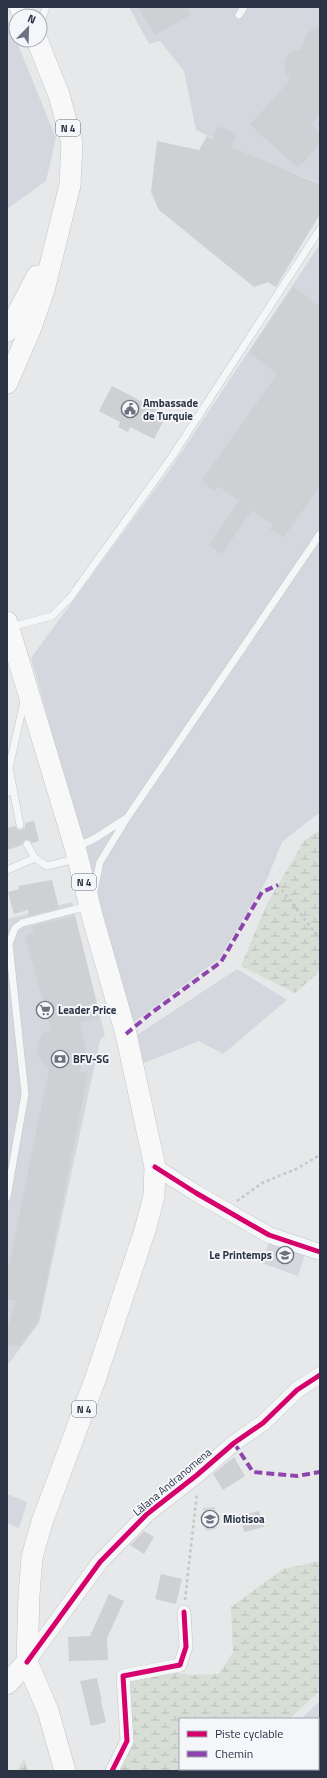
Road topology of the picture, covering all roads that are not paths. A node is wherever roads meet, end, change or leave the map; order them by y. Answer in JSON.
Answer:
{"nodes":[{"id":1,"x":244,"y":7,"type":"edge"},
{"id":2,"x":239,"y":14,"type":"dead end"},
{"id":3,"x":39,"y":48,"type":"edge"},
{"id":4,"x":61,"y":220,"type":"junction"},
{"id":5,"x":320,"y":229,"type":"edge"},
{"id":6,"x":7,"y":331,"type":"edge"},
{"id":7,"x":7,"y":383,"type":"edge"},
{"id":8,"x":320,"y":534,"type":"edge"},
{"id":9,"x":8,"y":623,"type":"edge"},
{"id":10,"x":27,"y":689,"type":"junction"},
{"id":11,"x":7,"y":760,"type":"edge"},
{"id":12,"x":9,"y":768,"type":"junction"},
{"id":13,"x":7,"y":793,"type":"edge"},
{"id":14,"x":127,"y":818,"type":"junction"},
{"id":15,"x":20,"y":825,"type":"dead end"},
{"id":16,"x":26,"y":844,"type":"dead end"},
{"id":17,"x":77,"y":853,"type":"junction"},
{"id":18,"x":35,"y":858,"type":"junction"},
{"id":19,"x":7,"y":870,"type":"edge"},
{"id":20,"x":92,"y":912,"type":"junction"},
{"id":21,"x":7,"y":999,"type":"edge"},
{"id":22,"x":15,"y":999,"type":"junction"},
{"id":23,"x":155,"y":1167,"type":"junction"},
{"id":24,"x":7,"y":1197,"type":"edge"},
{"id":25,"x":320,"y":1252,"type":"edge"},
{"id":26,"x":320,"y":1375,"type":"edge"},
{"id":27,"x":184,"y":1612,"type":"road end"},
{"id":28,"x":27,"y":1662,"type":"junction"},
{"id":29,"x":7,"y":1684,"type":"edge"},
{"id":30,"x":65,"y":1771,"type":"edge"},
{"id":31,"x":112,"y":1771,"type":"edge"}],
"edges":[{"from":1,"to":2,"type":"lane"},
{"from":3,"to":4,"type":"main road","number":"N 4"},
{"from":4,"to":6,"type":"main road","number":"N 4"},
{"from":4,"to":7,"type":"main road","number":"N 4"},
{"from":5,"to":9,"type":"lane"},
{"from":8,"to":14,"type":"lane"},
{"from":9,"to":10,"type":"main road","number":"N 4"},
{"from":10,"to":12,"type":"lane"},
{"from":10,"to":17,"type":"main road","number":"N 4"},
{"from":11,"to":12,"type":"lane"},
{"from":12,"to":13,"type":"lane"},
{"from":12,"to":15,"type":"lane"},
{"from":14,"to":17,"type":"lane"},
{"from":14,"to":20,"type":"lane"},
{"from":16,"to":18,"type":"lane"},
{"from":17,"to":18,"type":"lane"},
{"from":17,"to":20,"type":"main road","number":"N 4"},
{"from":18,"to":19,"type":"lane"},
{"from":20,"to":22,"type":"lane"},
{"from":20,"to":23,"type":"main road","number":"N 4"},
{"from":21,"to":22,"type":"lane"},
{"from":22,"to":24,"type":"lane"},
{"from":23,"to":25,"type":"street"},
{"from":23,"to":28,"type":"main road","number":"N 4"},
{"from":26,"to":28,"type":"street","name":"Làlana Andranomena"},
{"from":27,"to":31,"type":"street"},
{"from":28,"to":29,"type":"main road"},
{"from":28,"to":30,"type":"main road","number":"N 4"}]}
